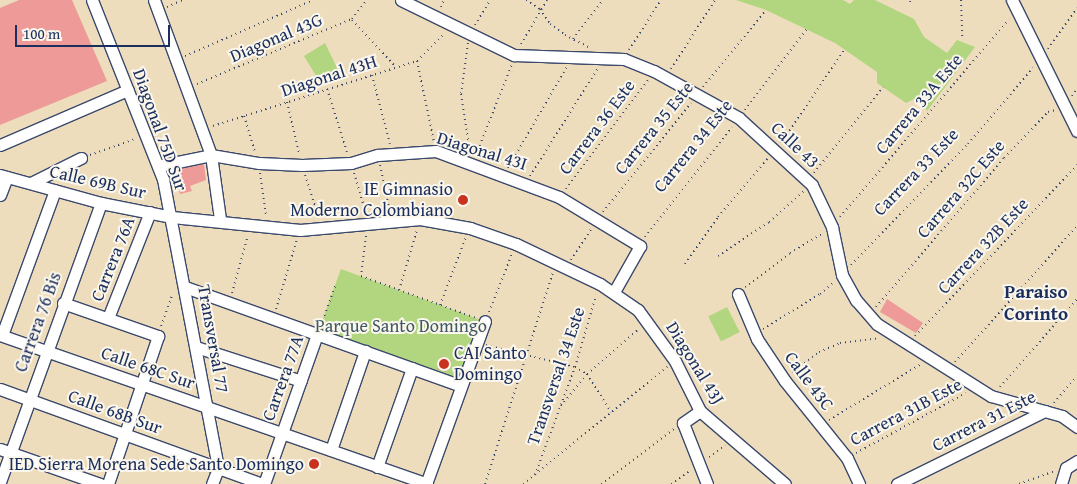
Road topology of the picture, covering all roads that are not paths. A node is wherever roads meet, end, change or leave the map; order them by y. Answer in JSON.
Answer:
{"nodes":[{"id":1,"x":92,"y":0,"type":"edge"},
{"id":2,"x":401,"y":0,"type":"edge"},
{"id":3,"x":1012,"y":0,"type":"edge"},
{"id":4,"x":156,"y":6,"type":"edge"},
{"id":5,"x":128,"y":90,"type":"junction"},
{"id":6,"x":1077,"y":131,"type":"edge"},
{"id":7,"x":0,"y":145,"type":"edge"},
{"id":8,"x":211,"y":155,"type":"junction"},
{"id":9,"x":81,"y":158,"type":"road end"},
{"id":10,"x":158,"y":166,"type":"junction"},
{"id":11,"x":3,"y":176,"type":"edge"},
{"id":12,"x":31,"y":183,"type":"junction"},
{"id":13,"x":55,"y":190,"type":"junction"},
{"id":14,"x":0,"y":195,"type":"edge"},
{"id":15,"x":101,"y":203,"type":"junction"},
{"id":16,"x":150,"y":212,"type":"junction"},
{"id":17,"x":172,"y":216,"type":"junction"},
{"id":18,"x":220,"y":219,"type":"junction"},
{"id":19,"x":368,"y":223,"type":"joint"},
{"id":20,"x":180,"y":286,"type":"junction"},
{"id":21,"x":614,"y":292,"type":"junction"},
{"id":22,"x":738,"y":294,"type":"road end"},
{"id":23,"x":63,"y":303,"type":"junction"},
{"id":24,"x":108,"y":318,"type":"junction"},
{"id":25,"x":485,"y":321,"type":"road end"},
{"id":26,"x":317,"y":334,"type":"junction"},
{"id":27,"x":1,"y":335,"type":"edge"},
{"id":28,"x":196,"y":347,"type":"junction"},
{"id":29,"x":46,"y":351,"type":"junction"},
{"id":30,"x":365,"y":352,"type":"junction"},
{"id":31,"x":412,"y":368,"type":"junction"},
{"id":32,"x":301,"y":381,"type":"junction"},
{"id":33,"x":142,"y":384,"type":"junction"},
{"id":34,"x":461,"y":386,"type":"junction"},
{"id":35,"x":0,"y":389,"type":"edge"},
{"id":36,"x":29,"y":399,"type":"junction"},
{"id":37,"x":207,"y":407,"type":"junction"},
{"id":38,"x":700,"y":411,"type":"junction"},
{"id":39,"x":1045,"y":411,"type":"junction"},
{"id":40,"x":1077,"y":427,"type":"edge"},
{"id":41,"x":282,"y":433,"type":"junction"},
{"id":42,"x":125,"y":434,"type":"junction"},
{"id":43,"x":331,"y":450,"type":"junction"},
{"id":44,"x":5,"y":451,"type":"edge"},
{"id":45,"x":1077,"y":461,"type":"edge"},
{"id":46,"x":378,"y":466,"type":"junction"},
{"id":47,"x":218,"y":468,"type":"junction"},
{"id":48,"x":0,"y":482,"type":"edge"},
{"id":49,"x":100,"y":484,"type":"edge"},
{"id":50,"x":108,"y":484,"type":"edge"},
{"id":51,"x":212,"y":484,"type":"edge"},
{"id":52,"x":264,"y":484,"type":"edge"},
{"id":53,"x":426,"y":484,"type":"edge"},
{"id":54,"x":707,"y":484,"type":"edge"},
{"id":55,"x":785,"y":484,"type":"edge"},
{"id":56,"x":859,"y":484,"type":"edge"},
{"id":57,"x":897,"y":484,"type":"edge"},
{"id":58,"x":1061,"y":484,"type":"edge"}],
"edges":[{"from":1,"to":5,"type":"street","name":"Diagonal 75D Sur"},
{"from":2,"to":39,"type":"street","name":"Calle 43"},
{"from":3,"to":6,"type":"street"},
{"from":4,"to":8,"type":"street"},
{"from":5,"to":7,"type":"street"},
{"from":5,"to":10,"type":"street","name":"Diagonal 75D Sur"},
{"from":8,"to":10,"type":"street"},
{"from":8,"to":18,"type":"street"},
{"from":8,"to":21,"type":"street","name":"Diagonal 43I"},
{"from":9,"to":12,"type":"street"},
{"from":10,"to":17,"type":"street","name":"Diagonal 75D Sur"},
{"from":11,"to":12,"type":"street","name":"Calle 69B Sur"},
{"from":11,"to":14,"type":"street"},
{"from":12,"to":13,"type":"street","name":"Calle 69B Sur"},
{"from":13,"to":15,"type":"street","name":"Calle 69B Sur"},
{"from":13,"to":27,"type":"street"},
{"from":15,"to":16,"type":"street","name":"Calle 69B Sur"},
{"from":15,"to":23,"type":"street","name":"Carrera 76 Bis"},
{"from":16,"to":17,"type":"street","name":"Calle 69B Sur"},
{"from":16,"to":24,"type":"street","name":"Carrera 76A"},
{"from":17,"to":18,"type":"street","name":"Calle 69B Sur"},
{"from":17,"to":20,"type":"street","name":"Transversal 77"},
{"from":18,"to":19,"type":"street","name":"Calle 69B Sur"},
{"from":19,"to":21,"type":"street","name":"Diagonal 43J"},
{"from":20,"to":26,"type":"street"},
{"from":20,"to":28,"type":"street","name":"Transversal 77"},
{"from":21,"to":38,"type":"street","name":"Diagonal 43J"},
{"from":22,"to":56,"type":"street","name":"Calle 43C"},
{"from":23,"to":24,"type":"street"},
{"from":23,"to":29,"type":"street","name":"Carrera 76 Bis"},
{"from":24,"to":33,"type":"street"},
{"from":25,"to":34,"type":"street"},
{"from":26,"to":30,"type":"street"},
{"from":26,"to":32,"type":"street","name":"Carrera 77A"},
{"from":27,"to":29,"type":"street","name":"Calle 68C Sur"},
{"from":28,"to":32,"type":"street"},
{"from":28,"to":37,"type":"street","name":"Transversal 77"},
{"from":29,"to":33,"type":"street","name":"Calle 68C Sur"},
{"from":29,"to":36,"type":"street","name":"Carrera 76 Bis"},
{"from":30,"to":31,"type":"street"},
{"from":30,"to":43,"type":"street"},
{"from":31,"to":34,"type":"street"},
{"from":31,"to":46,"type":"street"},
{"from":32,"to":41,"type":"street","name":"Carrera 77A"},
{"from":33,"to":37,"type":"street","name":"Calle 68C Sur"},
{"from":33,"to":42,"type":"street"},
{"from":34,"to":53,"type":"street"},
{"from":35,"to":36,"type":"street","name":"Calle 68B Sur"},
{"from":36,"to":42,"type":"street","name":"Calle 68B Sur"},
{"from":36,"to":44,"type":"street","name":"Carrera 76 Bis"},
{"from":37,"to":41,"type":"street","name":"Calle 68C Sur"},
{"from":37,"to":47,"type":"street","name":"Transversal 77"},
{"from":38,"to":54,"type":"street"},
{"from":38,"to":55,"type":"street","name":"Diagonal 43J"},
{"from":39,"to":40,"type":"street","name":"Calle 43"},
{"from":39,"to":57,"type":"street","name":"Carrera 31 Este"},
{"from":41,"to":43,"type":"street","name":"Calle 68C Sur"},
{"from":41,"to":52,"type":"street","name":"Carrera 77A"},
{"from":42,"to":47,"type":"street","name":"Calle 68B Sur"},
{"from":42,"to":50,"type":"street"},
{"from":43,"to":46,"type":"street","name":"Calle 68C Sur"},
{"from":44,"to":48,"type":"street","name":"Carrera 76 Bis"},
{"from":44,"to":49,"type":"street"},
{"from":45,"to":58,"type":"street"},
{"from":46,"to":53,"type":"street","name":"Calle 68C Sur"},
{"from":47,"to":51,"type":"street"},
{"from":47,"to":52,"type":"street"}]}
